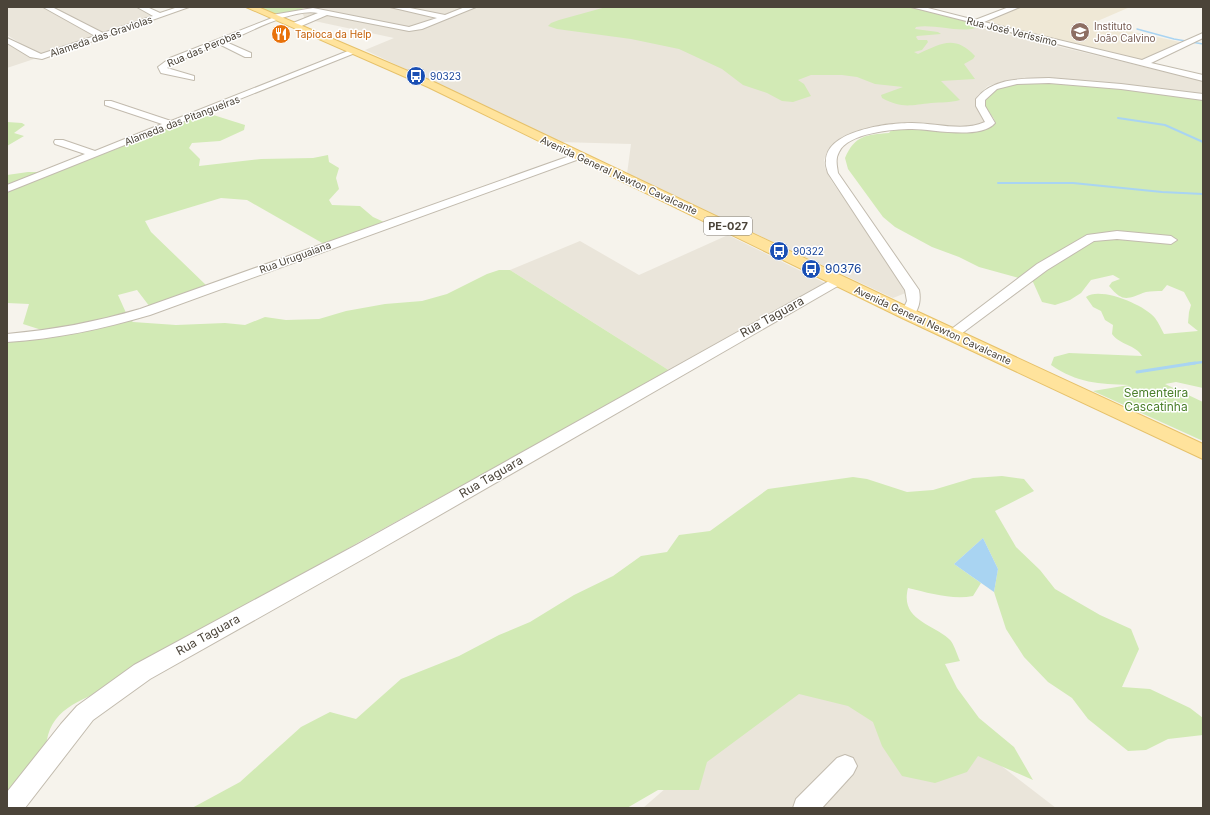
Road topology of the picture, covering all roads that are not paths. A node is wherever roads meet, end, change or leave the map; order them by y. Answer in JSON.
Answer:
{"nodes":[{"id":1,"x":47,"y":7,"type":"edge"},
{"id":2,"x":141,"y":7,"type":"edge"},
{"id":3,"x":185,"y":7,"type":"edge"},
{"id":4,"x":250,"y":7,"type":"edge"},
{"id":5,"x":339,"y":7,"type":"edge"},
{"id":6,"x":394,"y":7,"type":"edge"},
{"id":7,"x":472,"y":7,"type":"edge"},
{"id":8,"x":915,"y":7,"type":"edge"},
{"id":9,"x":1016,"y":7,"type":"edge"},
{"id":10,"x":325,"y":13,"type":"junction"},
{"id":11,"x":160,"y":16,"type":"junction"},
{"id":12,"x":445,"y":17,"type":"junction"},
{"id":13,"x":284,"y":21,"type":"junction"},
{"id":14,"x":976,"y":22,"type":"junction"},
{"id":15,"x":1203,"y":35,"type":"edge"},
{"id":16,"x":102,"y":36,"type":"junction"},
{"id":17,"x":7,"y":40,"type":"edge"},
{"id":18,"x":220,"y":42,"type":"junction"},
{"id":19,"x":356,"y":51,"type":"junction"},
{"id":20,"x":248,"y":55,"type":"dead end"},
{"id":21,"x":1143,"y":63,"type":"junction"},
{"id":22,"x":191,"y":78,"type":"dead end"},
{"id":23,"x":1203,"y":78,"type":"edge"},
{"id":24,"x":1203,"y":96,"type":"edge"},
{"id":25,"x":108,"y":103,"type":"dead end"},
{"id":26,"x":172,"y":124,"type":"junction"},
{"id":27,"x":59,"y":142,"type":"dead end"},
{"id":28,"x":94,"y":154,"type":"junction"},
{"id":29,"x":578,"y":156,"type":"junction"},
{"id":30,"x":7,"y":189,"type":"edge"},
{"id":31,"x":1171,"y":240,"type":"dead end"},
{"id":32,"x":838,"y":280,"type":"junction"},
{"id":33,"x":908,"y":314,"type":"junction"},
{"id":34,"x":952,"y":334,"type":"junction"},
{"id":35,"x":7,"y":338,"type":"edge"},
{"id":36,"x":1203,"y":452,"type":"edge"},
{"id":37,"x":845,"y":766,"type":"dead end"},
{"id":38,"x":10,"y":808,"type":"edge"},
{"id":39,"x":805,"y":808,"type":"edge"}],
"edges":[{"from":1,"to":16,"type":"street"},
{"from":2,"to":11,"type":"street"},
{"from":3,"to":11,"type":"street","name":"Alameda das Graviolas"},
{"from":4,"to":13,"type":"main road","name":"Avenida General Newton Cavalcante","number":"PE-027"},
{"from":5,"to":10,"type":"street"},
{"from":6,"to":12,"type":"street"},
{"from":7,"to":12,"type":"street"},
{"from":8,"to":14,"type":"street","name":"Rua José Veríssimo"},
{"from":9,"to":14,"type":"street"},
{"from":10,"to":12,"type":"street"},
{"from":10,"to":13,"type":"street"},
{"from":10,"to":13,"type":"street"},
{"from":11,"to":16,"type":"street","name":"Alameda das Graviolas"},
{"from":13,"to":18,"type":"street","name":"Rua das Perobas"},
{"from":13,"to":19,"type":"main road","name":"Avenida General Newton Cavalcante","number":"PE-027"},
{"from":14,"to":21,"type":"street","name":"Rua José Veríssimo"},
{"from":15,"to":21,"type":"street"},
{"from":16,"to":17,"type":"street","name":"Alameda das Graviolas"},
{"from":18,"to":20,"type":"street"},
{"from":18,"to":22,"type":"street","name":"Rua das Perobas"},
{"from":19,"to":26,"type":"street","name":"Alameda das Pitangueiras"},
{"from":19,"to":29,"type":"main road","name":"Avenida General Newton Cavalcante","number":"PE-027"},
{"from":21,"to":23,"type":"street","name":"Rua José Veríssimo"},
{"from":24,"to":33,"type":"street"},
{"from":25,"to":26,"type":"street"},
{"from":26,"to":28,"type":"street","name":"Alameda das Pitangueiras"},
{"from":27,"to":28,"type":"street"},
{"from":28,"to":30,"type":"street","name":"Alameda das Pitangueiras"},
{"from":29,"to":32,"type":"main road","name":"Avenida General Newton Cavalcante","number":"PE-027"},
{"from":29,"to":35,"type":"street","name":"Rua Uruguaiana"},
{"from":31,"to":34,"type":"street"},
{"from":32,"to":33,"type":"main road","name":"Avenida General Newton Cavalcante","number":"PE-027"},
{"from":32,"to":38,"type":"street","name":"Rua Taguara"},
{"from":33,"to":34,"type":"main road","name":"Avenida General Newton Cavalcante","number":"PE-027"},
{"from":34,"to":36,"type":"main road","name":"Avenida General Newton Cavalcante","number":"PE-027"},
{"from":37,"to":39,"type":"street"}]}
